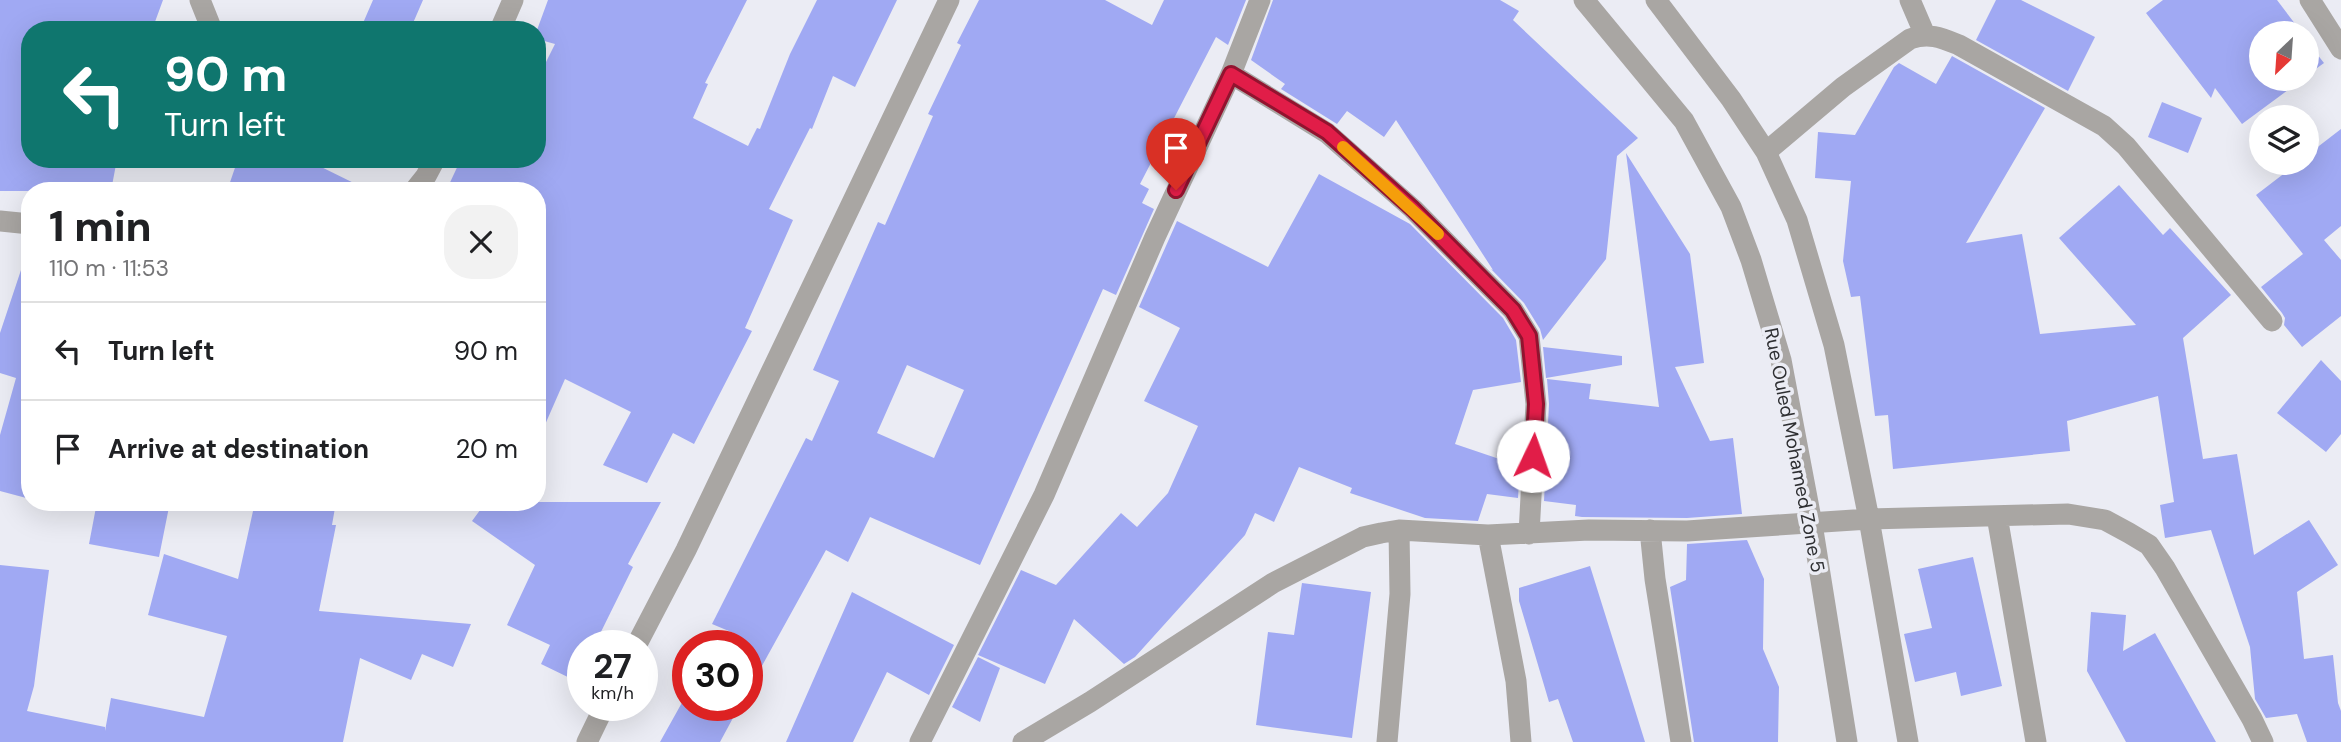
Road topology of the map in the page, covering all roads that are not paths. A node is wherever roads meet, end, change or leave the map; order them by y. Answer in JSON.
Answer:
{"nodes":[{"id":1,"x":200,"y":0,"type":"edge"},
{"id":2,"x":513,"y":0,"type":"edge"},
{"id":3,"x":949,"y":0,"type":"edge"},
{"id":4,"x":1260,"y":0,"type":"edge"},
{"id":5,"x":1584,"y":0,"type":"edge"},
{"id":6,"x":1656,"y":0,"type":"edge"},
{"id":7,"x":1910,"y":0,"type":"edge"},
{"id":8,"x":2310,"y":0,"type":"edge"},
{"id":9,"x":208,"y":21,"type":"edge"},
{"id":10,"x":504,"y":21,"type":"edge"},
{"id":11,"x":1925,"y":34,"type":"junction"},
{"id":12,"x":2341,"y":49,"type":"edge"},
{"id":13,"x":1231,"y":74,"type":"junction"},
{"id":14,"x":1766,"y":152,"type":"junction"},
{"id":15,"x":0,"y":221,"type":"edge"},
{"id":16,"x":21,"y":223,"type":"edge"},
{"id":17,"x":2272,"y":321,"type":"dead end"},
{"id":18,"x":1997,"y":516,"type":"junction"},
{"id":19,"x":1869,"y":519,"type":"junction"},
{"id":20,"x":1812,"y":524,"type":"junction"},
{"id":21,"x":1399,"y":530,"type":"junction"},
{"id":22,"x":1650,"y":530,"type":"junction"},
{"id":23,"x":1528,"y":534,"type":"junction"},
{"id":24,"x":1488,"y":535,"type":"junction"},
{"id":25,"x":644,"y":630,"type":"edge"},
{"id":26,"x":597,"y":721,"type":"edge"},
{"id":27,"x":1051,"y":733,"type":"edge"},
{"id":28,"x":587,"y":742,"type":"edge"},
{"id":29,"x":920,"y":742,"type":"edge"},
{"id":30,"x":1023,"y":742,"type":"edge"},
{"id":31,"x":1387,"y":742,"type":"edge"},
{"id":32,"x":1521,"y":742,"type":"edge"},
{"id":33,"x":1681,"y":742,"type":"edge"},
{"id":34,"x":1847,"y":742,"type":"edge"},
{"id":35,"x":1908,"y":742,"type":"edge"},
{"id":36,"x":2036,"y":742,"type":"edge"},
{"id":37,"x":2263,"y":742,"type":"edge"}],
"edges":[{"from":1,"to":9,"type":"street"},
{"from":2,"to":10,"type":"street"},
{"from":3,"to":25,"type":"street"},
{"from":4,"to":13,"type":"street"},
{"from":5,"to":20,"type":"street","name":"Rue Ouled Mohamed Zone 5"},
{"from":6,"to":14,"type":"street"},
{"from":7,"to":11,"type":"street"},
{"from":8,"to":12,"type":"street"},
{"from":11,"to":14,"type":"street"},
{"from":11,"to":17,"type":"street"},
{"from":13,"to":23,"type":"street"},
{"from":13,"to":29,"type":"street"},
{"from":14,"to":19,"type":"street"},
{"from":15,"to":16,"type":"street"},
{"from":18,"to":19,"type":"street"},
{"from":18,"to":36,"type":"street"},
{"from":18,"to":37,"type":"street"},
{"from":19,"to":20,"type":"street"},
{"from":19,"to":35,"type":"street"},
{"from":20,"to":22,"type":"street"},
{"from":20,"to":34,"type":"street","name":"Rue Ouled Mohamed Zone 5"},
{"from":21,"to":24,"type":"street"},
{"from":21,"to":27,"type":"street"},
{"from":21,"to":31,"type":"street"},
{"from":22,"to":23,"type":"street"},
{"from":22,"to":33,"type":"street"},
{"from":23,"to":24,"type":"street"},
{"from":24,"to":32,"type":"street"},
{"from":26,"to":28,"type":"street"},
{"from":27,"to":30,"type":"street"}]}
